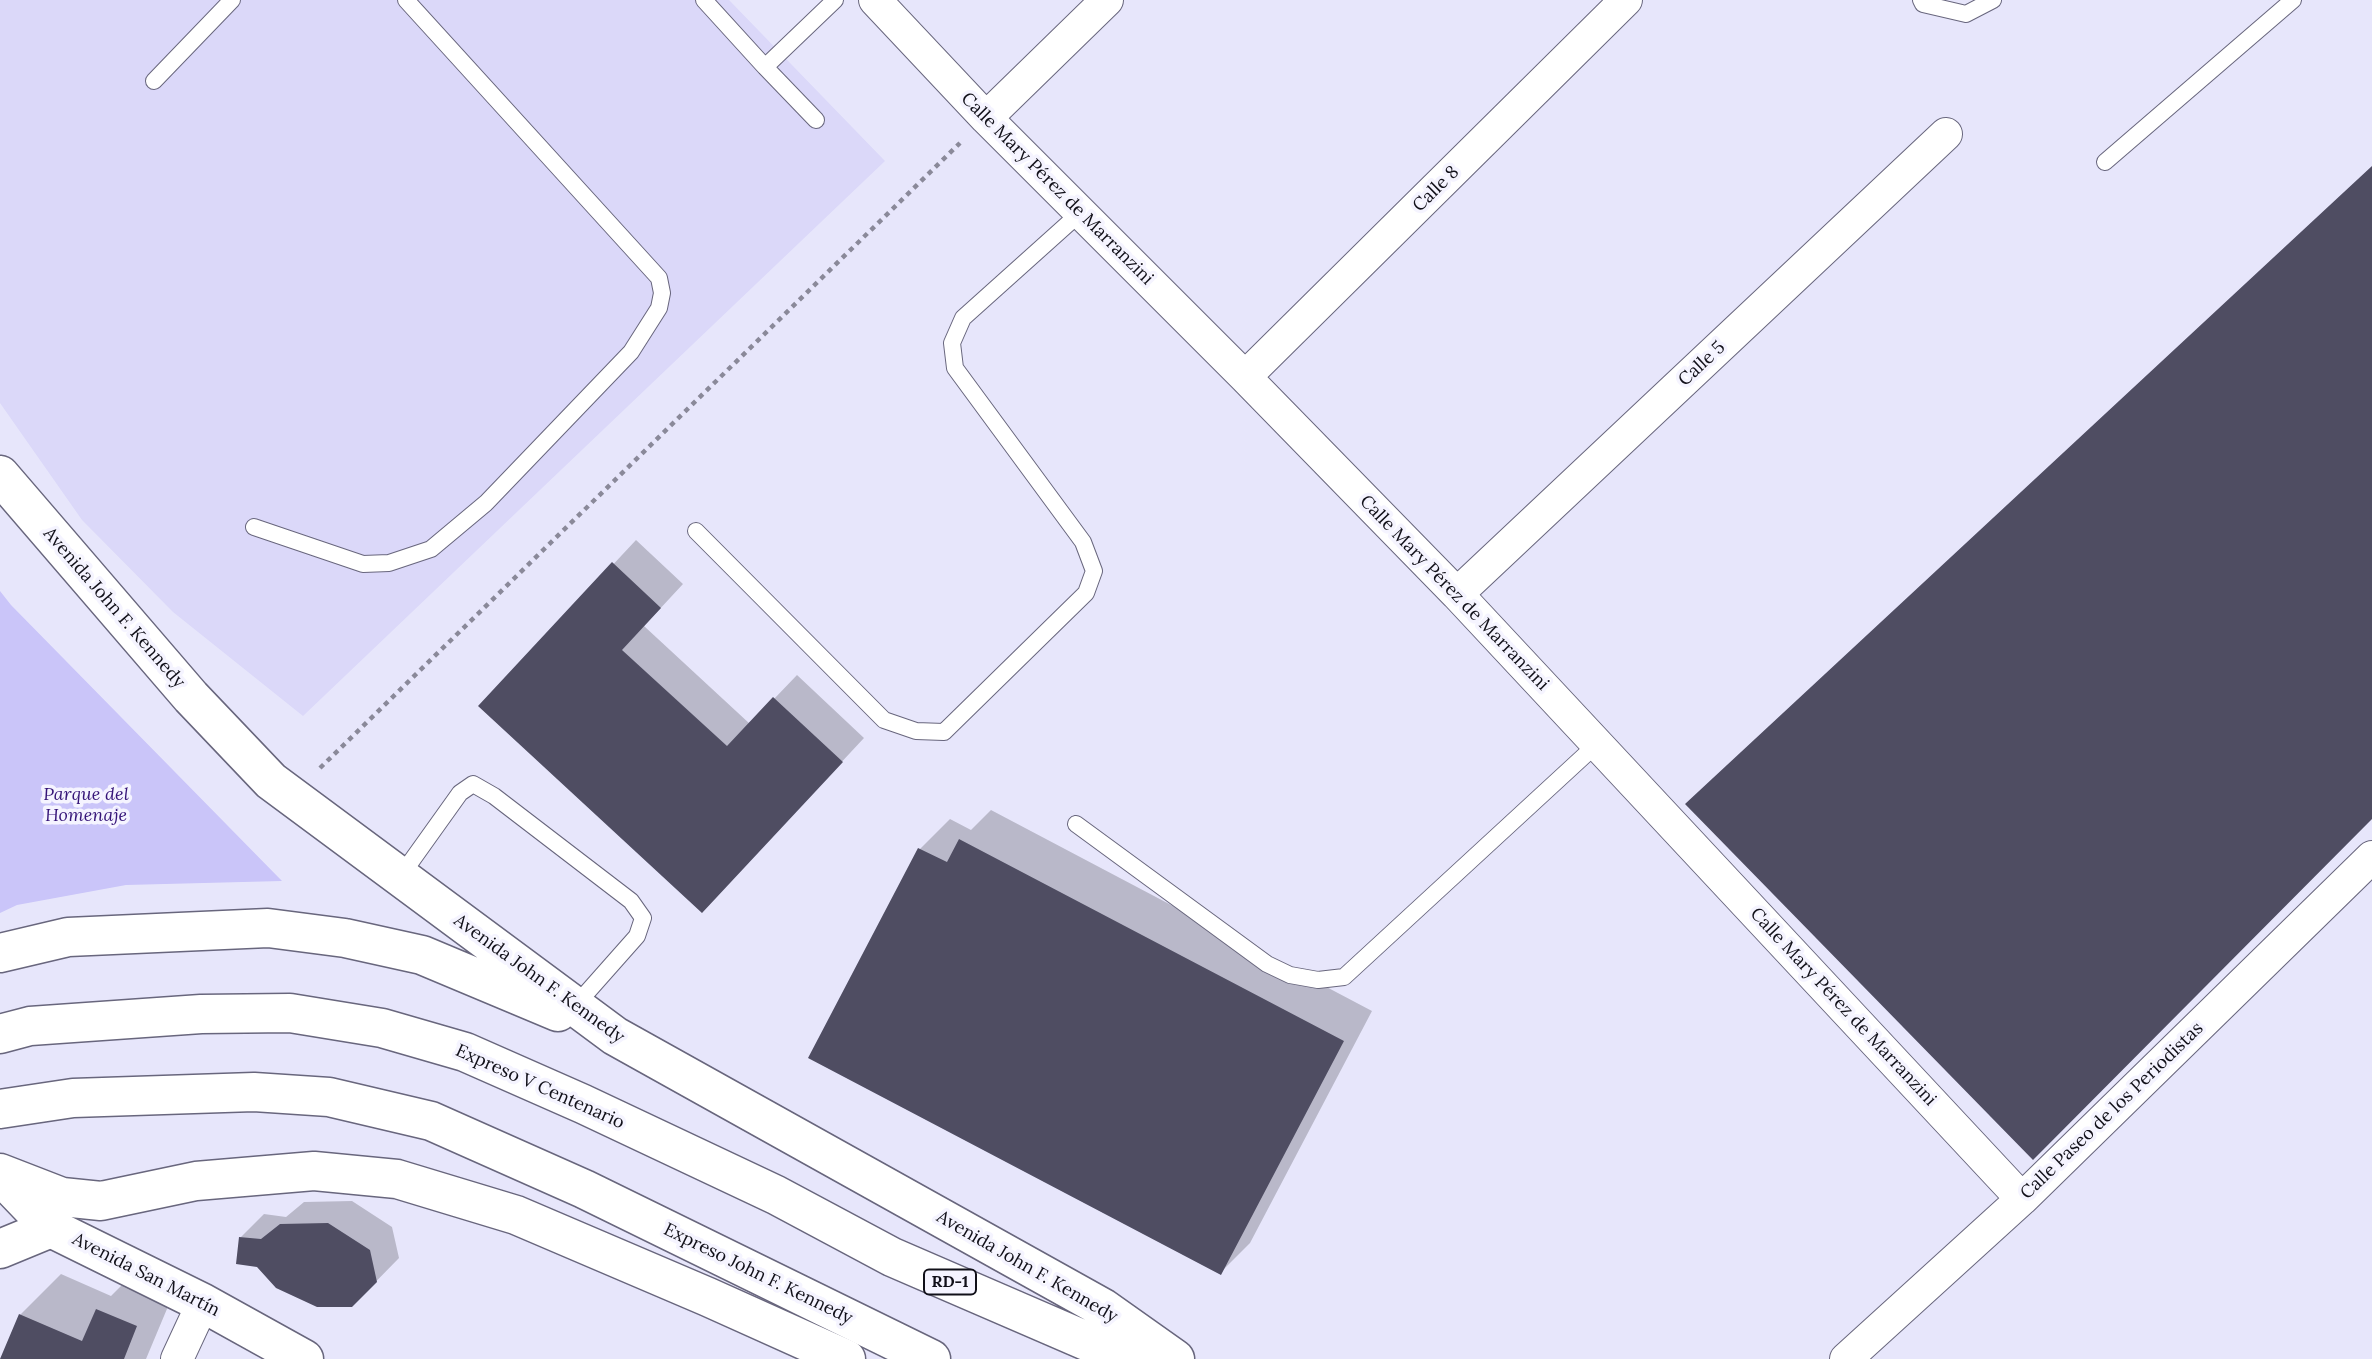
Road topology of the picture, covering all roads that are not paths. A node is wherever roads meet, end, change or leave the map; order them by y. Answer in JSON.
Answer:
{"nodes":[{"id":1,"x":232,"y":0,"type":"edge"},
{"id":2,"x":406,"y":0,"type":"edge"},
{"id":3,"x":704,"y":0,"type":"edge"},
{"id":4,"x":835,"y":0,"type":"edge"},
{"id":5,"x":874,"y":0,"type":"edge"},
{"id":6,"x":1107,"y":0,"type":"edge"},
{"id":7,"x":1626,"y":0,"type":"edge"},
{"id":8,"x":1921,"y":0,"type":"edge"},
{"id":9,"x":1993,"y":0,"type":"edge"},
{"id":10,"x":2293,"y":0,"type":"edge"},
{"id":11,"x":765,"y":67,"type":"junction"},
{"id":12,"x":153,"y":81,"type":"dead end"},
{"id":13,"x":985,"y":118,"type":"junction"},
{"id":14,"x":816,"y":120,"type":"dead end"},
{"id":15,"x":1946,"y":134,"type":"dead end"},
{"id":16,"x":2105,"y":162,"type":"dead end"},
{"id":17,"x":1080,"y":213,"type":"junction"},
{"id":18,"x":1245,"y":377,"type":"junction"},
{"id":19,"x":0,"y":475,"type":"edge"},
{"id":20,"x":254,"y":527,"type":"dead end"},
{"id":21,"x":696,"y":531,"type":"dead end"},
{"id":22,"x":1457,"y":594,"type":"junction"},
{"id":23,"x":1597,"y":744,"type":"junction"},
{"id":24,"x":1076,"y":824,"type":"dead end"},
{"id":25,"x":2372,"y":857,"type":"edge"},
{"id":26,"x":400,"y":877,"type":"junction"},
{"id":27,"x":0,"y":953,"type":"edge"},
{"id":28,"x":575,"y":1006,"type":"junction"},
{"id":29,"x":0,"y":1034,"type":"edge"},
{"id":30,"x":615,"y":1036,"type":"junction"},
{"id":31,"x":0,"y":1110,"type":"edge"},
{"id":32,"x":0,"y":1174,"type":"edge"},
{"id":33,"x":2022,"y":1199,"type":"junction"},
{"id":34,"x":51,"y":1228,"type":"junction"},
{"id":35,"x":0,"y":1249,"type":"edge"},
{"id":36,"x":203,"y":1303,"type":"junction"},
{"id":37,"x":177,"y":1359,"type":"edge"},
{"id":38,"x":304,"y":1359,"type":"edge"},
{"id":39,"x":846,"y":1359,"type":"edge"},
{"id":40,"x":931,"y":1359,"type":"edge"},
{"id":41,"x":1128,"y":1359,"type":"edge"},
{"id":42,"x":1175,"y":1359,"type":"edge"},
{"id":43,"x":1846,"y":1359,"type":"edge"}],
"edges":[{"from":1,"to":12,"type":"lane"},
{"from":2,"to":20,"type":"lane"},
{"from":3,"to":11,"type":"lane"},
{"from":4,"to":11,"type":"lane"},
{"from":5,"to":13,"type":"street","name":"Calle Mary Pérez de Marranzini"},
{"from":6,"to":13,"type":"street"},
{"from":7,"to":18,"type":"street","name":"Calle 8"},
{"from":8,"to":9,"type":"lane"},
{"from":10,"to":16,"type":"lane"},
{"from":11,"to":14,"type":"lane"},
{"from":13,"to":17,"type":"street","name":"Calle Mary Pérez de Marranzini"},
{"from":15,"to":22,"type":"street","name":"Calle 5"},
{"from":17,"to":18,"type":"street","name":"Calle Mary Pérez de Marranzini"},
{"from":17,"to":21,"type":"lane"},
{"from":18,"to":22,"type":"street","name":"Calle Mary Pérez de Marranzini"},
{"from":19,"to":26,"type":"main road","name":"Avenida John F. Kennedy"},
{"from":22,"to":23,"type":"street","name":"Calle Mary Pérez de Marranzini"},
{"from":23,"to":24,"type":"lane"},
{"from":23,"to":33,"type":"street","name":"Calle Mary Pérez de Marranzini"},
{"from":25,"to":33,"type":"street","name":"Calle Paseo de los Periodistas"},
{"from":26,"to":28,"type":"main road","name":"Avenida John F. Kennedy"},
{"from":26,"to":28,"type":"lane"},
{"from":27,"to":30,"type":"main road"},
{"from":28,"to":30,"type":"main road","name":"Avenida John F. Kennedy"},
{"from":29,"to":41,"type":"main road","name":"Expreso V Centenario","number":"RD-1"},
{"from":30,"to":42,"type":"main road","name":"Avenida John F. Kennedy"},
{"from":31,"to":40,"type":"main road","name":"Expreso John F. Kennedy"},
{"from":32,"to":34,"type":"main road","name":"Avenida San Martín"},
{"from":32,"to":39,"type":"main road"},
{"from":33,"to":43,"type":"street","name":"Calle Paseo de los Periodistas"},
{"from":34,"to":35,"type":"main road"},
{"from":34,"to":36,"type":"main road","name":"Avenida San Martín"},
{"from":36,"to":37,"type":"street"},
{"from":36,"to":38,"type":"main road","name":"Avenida San Martín"}]}
